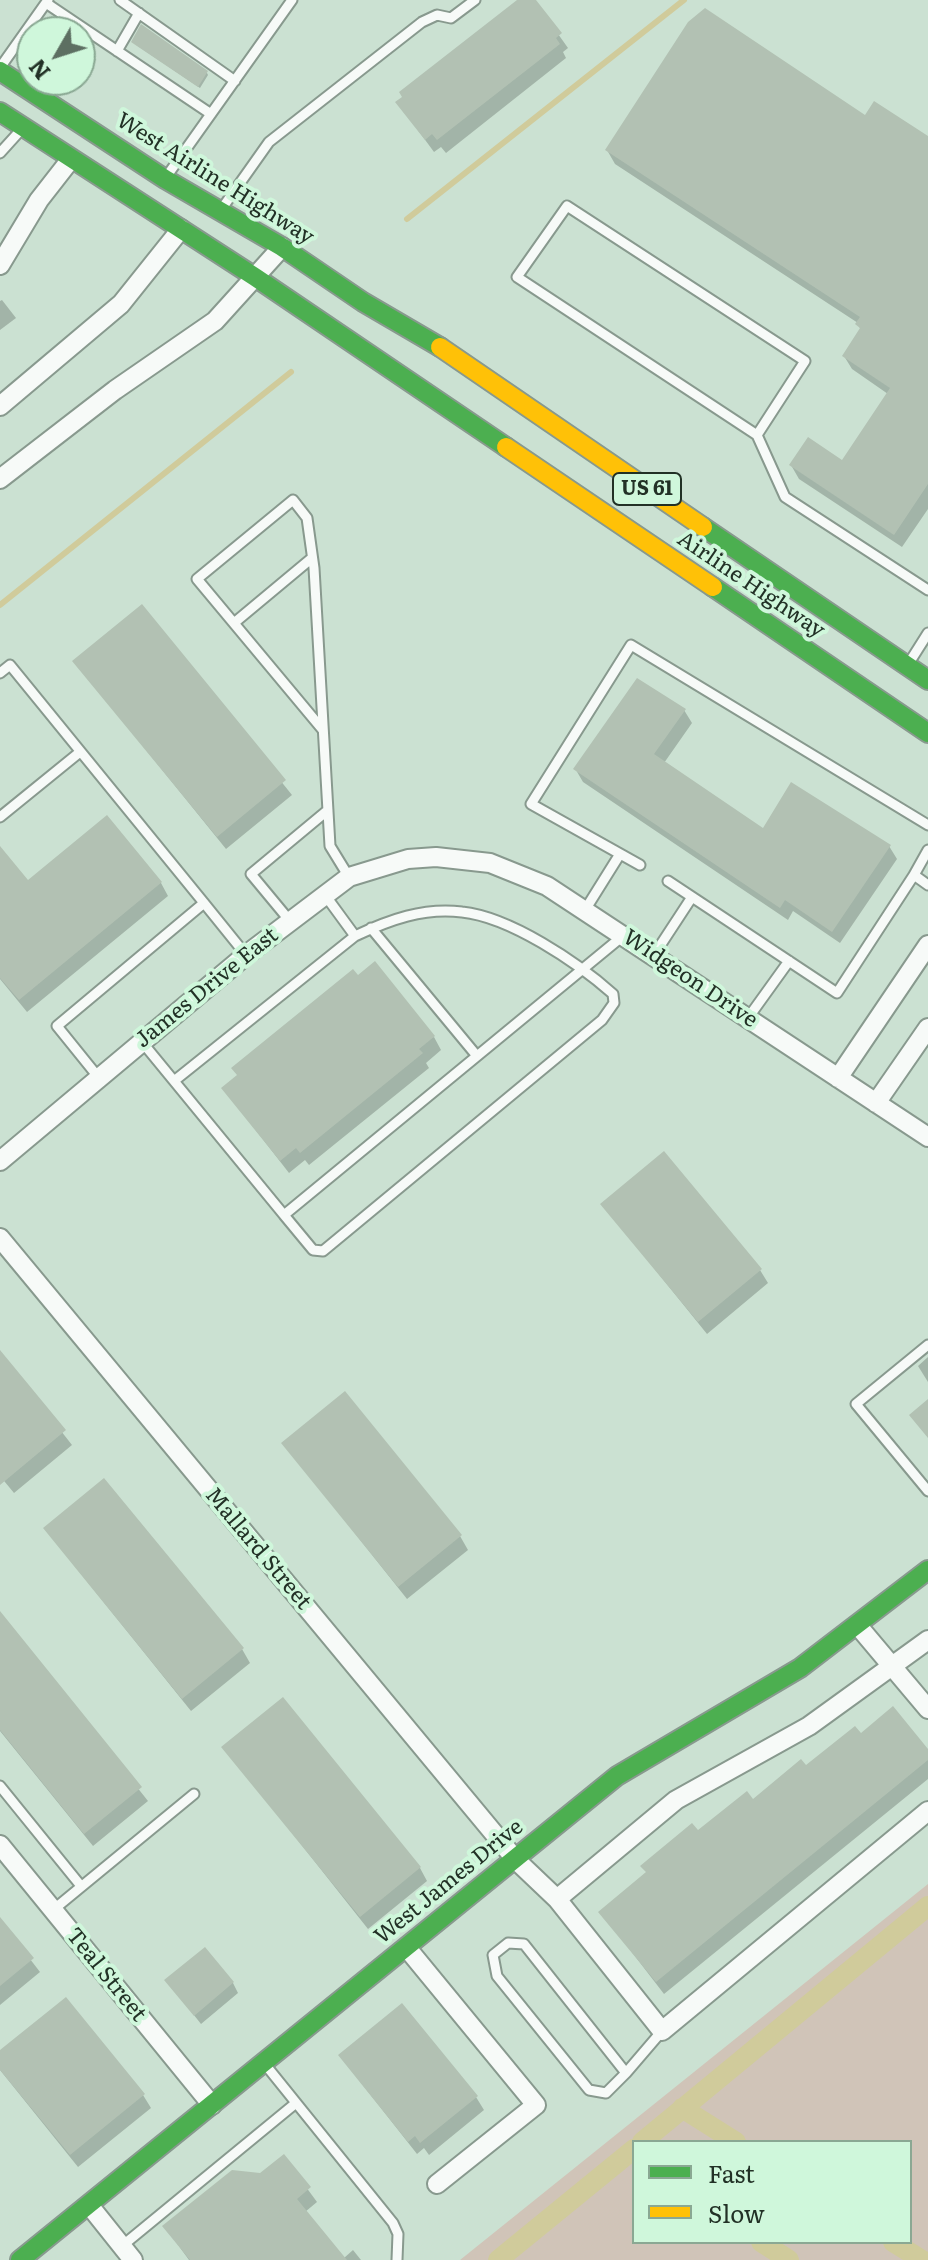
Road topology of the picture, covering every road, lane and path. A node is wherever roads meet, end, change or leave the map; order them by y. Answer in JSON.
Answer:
{"nodes":[{"id":1,"x":120,"y":0,"type":"edge"},
{"id":2,"x":292,"y":0,"type":"edge"},
{"id":3,"x":475,"y":0,"type":"edge"},
{"id":4,"x":47,"y":2,"type":"edge"},
{"id":5,"x":139,"y":13,"type":"junction"},
{"id":6,"x":159,"y":28,"type":"junction"},
{"id":7,"x":153,"y":38,"type":"dead end"},
{"id":8,"x":176,"y":40,"type":"junction"},
{"id":9,"x":170,"y":50,"type":"dead end"},
{"id":10,"x":117,"y":51,"type":"junction"},
{"id":11,"x":0,"y":69,"type":"edge"},
{"id":12,"x":235,"y":81,"type":"junction"},
{"id":13,"x":0,"y":112,"type":"edge"},
{"id":14,"x":211,"y":114,"type":"junction"},
{"id":15,"x":23,"y":127,"type":"junction"},
{"id":16,"x":0,"y":153,"type":"edge"},
{"id":17,"x":71,"y":159,"type":"junction"},
{"id":18,"x":165,"y":179,"type":"junction"},
{"id":19,"x":221,"y":210,"type":"junction"},
{"id":20,"x":181,"y":229,"type":"junction"},
{"id":21,"x":282,"y":247,"type":"junction"},
{"id":22,"x":0,"y":265,"type":"edge"},
{"id":23,"x":255,"y":277,"type":"junction"},
{"id":24,"x":363,"y":302,"type":"joint"},
{"id":25,"x":0,"y":406,"type":"edge"},
{"id":26,"x":757,"y":435,"type":"junction"},
{"id":27,"x":0,"y":479,"type":"edge"},
{"id":28,"x":312,"y":558,"type":"junction"},
{"id":29,"x":928,"y":590,"type":"edge"},
{"id":30,"x":234,"y":623,"type":"junction"},
{"id":31,"x":928,"y":633,"type":"edge"},
{"id":32,"x":907,"y":666,"type":"junction"},
{"id":33,"x":0,"y":673,"type":"edge"},
{"id":34,"x":928,"y":680,"type":"edge"},
{"id":35,"x":323,"y":730,"type":"junction"},
{"id":36,"x":928,"y":733,"type":"edge"},
{"id":37,"x":80,"y":752,"type":"junction"},
{"id":38,"x":328,"y":810,"type":"junction"},
{"id":39,"x":0,"y":817,"type":"edge"},
{"id":40,"x":928,"y":825,"type":"edge"},
{"id":41,"x":928,"y":850,"type":"edge"},
{"id":42,"x":620,"y":854,"type":"junction"},
{"id":43,"x":436,"y":857,"type":"joint"},
{"id":44,"x":640,"y":865,"type":"dead end"},
{"id":45,"x":914,"y":875,"type":"junction"},
{"id":46,"x":349,"y":877,"type":"junction"},
{"id":47,"x":668,"y":881,"type":"dead end"},
{"id":48,"x":928,"y":885,"type":"edge"},
{"id":49,"x":325,"y":895,"type":"junction"},
{"id":50,"x":692,"y":897,"type":"junction"},
{"id":51,"x":204,"y":903,"type":"junction"},
{"id":52,"x":585,"y":910,"type":"junction"},
{"id":53,"x":290,"y":921,"type":"junction"},
{"id":54,"x":371,"y":928,"type":"junction"},
{"id":55,"x":624,"y":935,"type":"junction"},
{"id":56,"x":355,"y":936,"type":"junction"},
{"id":57,"x":928,"y":945,"type":"edge"},
{"id":58,"x":246,"y":955,"type":"junction"},
{"id":59,"x":654,"y":955,"type":"junction"},
{"id":60,"x":789,"y":961,"type":"junction"},
{"id":61,"x":584,"y":968,"type":"junction"},
{"id":62,"x":912,"y":969,"type":"junction"},
{"id":63,"x":928,"y":981,"type":"edge"},
{"id":64,"x":748,"y":1018,"type":"junction"},
{"id":65,"x":928,"y":1028,"type":"edge"},
{"id":66,"x":142,"y":1042,"type":"junction"},
{"id":67,"x":477,"y":1056,"type":"junction"},
{"id":68,"x":99,"y":1078,"type":"junction"},
{"id":69,"x":838,"y":1078,"type":"junction"},
{"id":70,"x":174,"y":1081,"type":"junction"},
{"id":71,"x":876,"y":1103,"type":"junction"},
{"id":72,"x":927,"y":1135,"type":"edge"},
{"id":73,"x":0,"y":1161,"type":"edge"},
{"id":74,"x":284,"y":1215,"type":"junction"},
{"id":75,"x":0,"y":1238,"type":"edge"},
{"id":76,"x":928,"y":1345,"type":"edge"},
{"id":77,"x":928,"y":1491,"type":"edge"},
{"id":78,"x":928,"y":1570,"type":"edge"},
{"id":79,"x":859,"y":1627,"type":"junction"},
{"id":80,"x":928,"y":1640,"type":"edge"},
{"id":81,"x":894,"y":1667,"type":"junction"},
{"id":82,"x":928,"y":1709,"type":"edge"},
{"id":83,"x":0,"y":1786,"type":"edge"},
{"id":84,"x":194,"y":1794,"type":"dead end"},
{"id":85,"x":928,"y":1811,"type":"edge"},
{"id":86,"x":0,"y":1845,"type":"edge"},
{"id":87,"x":516,"y":1860,"type":"junction"},
{"id":88,"x":81,"y":1886,"type":"junction"},
{"id":89,"x":557,"y":1899,"type":"junction"},
{"id":90,"x":53,"y":1910,"type":"junction"},
{"id":91,"x":407,"y":1948,"type":"junction"},
{"id":92,"x":662,"y":2031,"type":"junction"},
{"id":93,"x":264,"y":2063,"type":"junction"},
{"id":94,"x":626,"y":2073,"type":"junction"},
{"id":95,"x":296,"y":2103,"type":"junction"},
{"id":96,"x":212,"y":2105,"type":"junction"},
{"id":97,"x":437,"y":2184,"type":"dead end"},
{"id":98,"x":89,"y":2205,"type":"junction"},
{"id":99,"x":128,"y":2253,"type":"edge"},
{"id":100,"x":30,"y":2257,"type":"edge"},
{"id":101,"x":397,"y":2260,"type":"edge"}],
"edges":[{"from":1,"to":5,"type":"lane"},
{"from":2,"to":12,"type":"lane"},
{"from":3,"to":19,"type":"lane"},
{"from":4,"to":10,"type":"lane"},
{"from":4,"to":11,"type":"lane"},
{"from":5,"to":6,"type":"lane"},
{"from":5,"to":10,"type":"lane"},
{"from":6,"to":7,"type":"lane"},
{"from":6,"to":8,"type":"lane"},
{"from":8,"to":9,"type":"lane"},
{"from":8,"to":12,"type":"lane"},
{"from":10,"to":14,"type":"lane"},
{"from":11,"to":18,"type":"main road","name":"West Airline Highway","number":"US 61"},
{"from":12,"to":14,"type":"lane"},
{"from":13,"to":15,"type":"main road","number":"US 61"},
{"from":14,"to":18,"type":"lane"},
{"from":15,"to":16,"type":"lane"},
{"from":15,"to":17,"type":"main road","number":"US 61"},
{"from":17,"to":20,"type":"main road","number":"US 61"},
{"from":17,"to":22,"type":"street"},
{"from":18,"to":19,"type":"main road","name":"West Airline Highway","number":"US 61"},
{"from":19,"to":21,"type":"main road","name":"West Airline Highway","number":"US 61"},
{"from":20,"to":23,"type":"main road","number":"US 61"},
{"from":20,"to":25,"type":"street"},
{"from":21,"to":23,"type":"street"},
{"from":21,"to":24,"type":"main road","name":"West Airline Highway","number":"US 61"},
{"from":23,"to":27,"type":"street"},
{"from":23,"to":36,"type":"main road","name":"Airline Highway","number":"US 61"},
{"from":24,"to":32,"type":"main road","name":"Airline Highway","number":"US 61"},
{"from":26,"to":26,"type":"lane"},
{"from":26,"to":29,"type":"lane"},
{"from":28,"to":30,"type":"lane"},
{"from":28,"to":30,"type":"lane"},
{"from":28,"to":35,"type":"lane"},
{"from":30,"to":35,"type":"lane"},
{"from":31,"to":32,"type":"lane"},
{"from":32,"to":34,"type":"main road","name":"Airline Highway","number":"US 61"},
{"from":33,"to":37,"type":"lane"},
{"from":35,"to":38,"type":"lane"},
{"from":37,"to":39,"type":"lane"},
{"from":37,"to":51,"type":"lane"},
{"from":38,"to":46,"type":"lane"},
{"from":38,"to":53,"type":"lane"},
{"from":40,"to":42,"type":"lane"},
{"from":41,"to":45,"type":"lane"},
{"from":42,"to":44,"type":"lane"},
{"from":42,"to":52,"type":"lane"},
{"from":43,"to":46,"type":"street","name":"James Drive East"},
{"from":43,"to":52,"type":"street","name":"Widgeon Drive"},
{"from":45,"to":48,"type":"lane"},
{"from":45,"to":60,"type":"lane"},
{"from":46,"to":49,"type":"street","name":"James Drive East"},
{"from":47,"to":50,"type":"lane"},
{"from":49,"to":53,"type":"street","name":"James Drive East"},
{"from":49,"to":56,"type":"lane"},
{"from":50,"to":59,"type":"lane"},
{"from":50,"to":60,"type":"lane"},
{"from":51,"to":58,"type":"lane"},
{"from":51,"to":68,"type":"lane"},
{"from":52,"to":55,"type":"street","name":"Widgeon Drive"},
{"from":53,"to":58,"type":"street","name":"James Drive East"},
{"from":54,"to":56,"type":"lane"},
{"from":54,"to":61,"type":"lane"},
{"from":54,"to":67,"type":"lane"},
{"from":55,"to":59,"type":"street","name":"Widgeon Drive"},
{"from":55,"to":61,"type":"lane"},
{"from":56,"to":70,"type":"lane"},
{"from":57,"to":62,"type":"street"},
{"from":58,"to":66,"type":"street","name":"James Drive East"},
{"from":59,"to":64,"type":"street","name":"Widgeon Drive"},
{"from":60,"to":64,"type":"lane"},
{"from":61,"to":67,"type":"lane"},
{"from":61,"to":74,"type":"lane"},
{"from":62,"to":63,"type":"street"},
{"from":62,"to":69,"type":"street"},
{"from":64,"to":69,"type":"street","name":"Widgeon Drive"},
{"from":65,"to":71,"type":"street"},
{"from":66,"to":68,"type":"street","name":"James Drive East"},
{"from":66,"to":70,"type":"lane"},
{"from":67,"to":74,"type":"lane"},
{"from":68,"to":73,"type":"street","name":"James Drive East"},
{"from":69,"to":71,"type":"street","name":"Widgeon Drive"},
{"from":70,"to":74,"type":"lane"},
{"from":71,"to":72,"type":"street","name":"Widgeon Drive"},
{"from":75,"to":87,"type":"street","name":"Mallard Street"},
{"from":76,"to":77,"type":"lane"},
{"from":78,"to":79,"type":"main road","name":"West James Drive"},
{"from":79,"to":81,"type":"street"},
{"from":79,"to":87,"type":"main road","name":"West James Drive"},
{"from":80,"to":81,"type":"street"},
{"from":81,"to":82,"type":"street"},
{"from":81,"to":89,"type":"street"},
{"from":83,"to":88,"type":"lane"},
{"from":84,"to":88,"type":"lane"},
{"from":85,"to":92,"type":"street"},
{"from":86,"to":90,"type":"street","name":"Teal Street"},
{"from":87,"to":89,"type":"street","name":"Mallard Street"},
{"from":87,"to":91,"type":"main road","name":"West James Drive"},
{"from":88,"to":90,"type":"lane"},
{"from":89,"to":92,"type":"street","name":"Mallard Street"},
{"from":90,"to":96,"type":"street","name":"Teal Street"},
{"from":91,"to":93,"type":"main road","name":"West James Drive"},
{"from":91,"to":97,"type":"street"},
{"from":92,"to":94,"type":"lane"},
{"from":93,"to":95,"type":"lane"},
{"from":93,"to":96,"type":"main road","name":"West James Drive"},
{"from":94,"to":94,"type":"lane"},
{"from":95,"to":99,"type":"lane"},
{"from":95,"to":101,"type":"lane"},
{"from":96,"to":98,"type":"main road","name":"West James Drive"},
{"from":98,"to":99,"type":"street"},
{"from":98,"to":100,"type":"main road","name":"West James Drive"}]}
